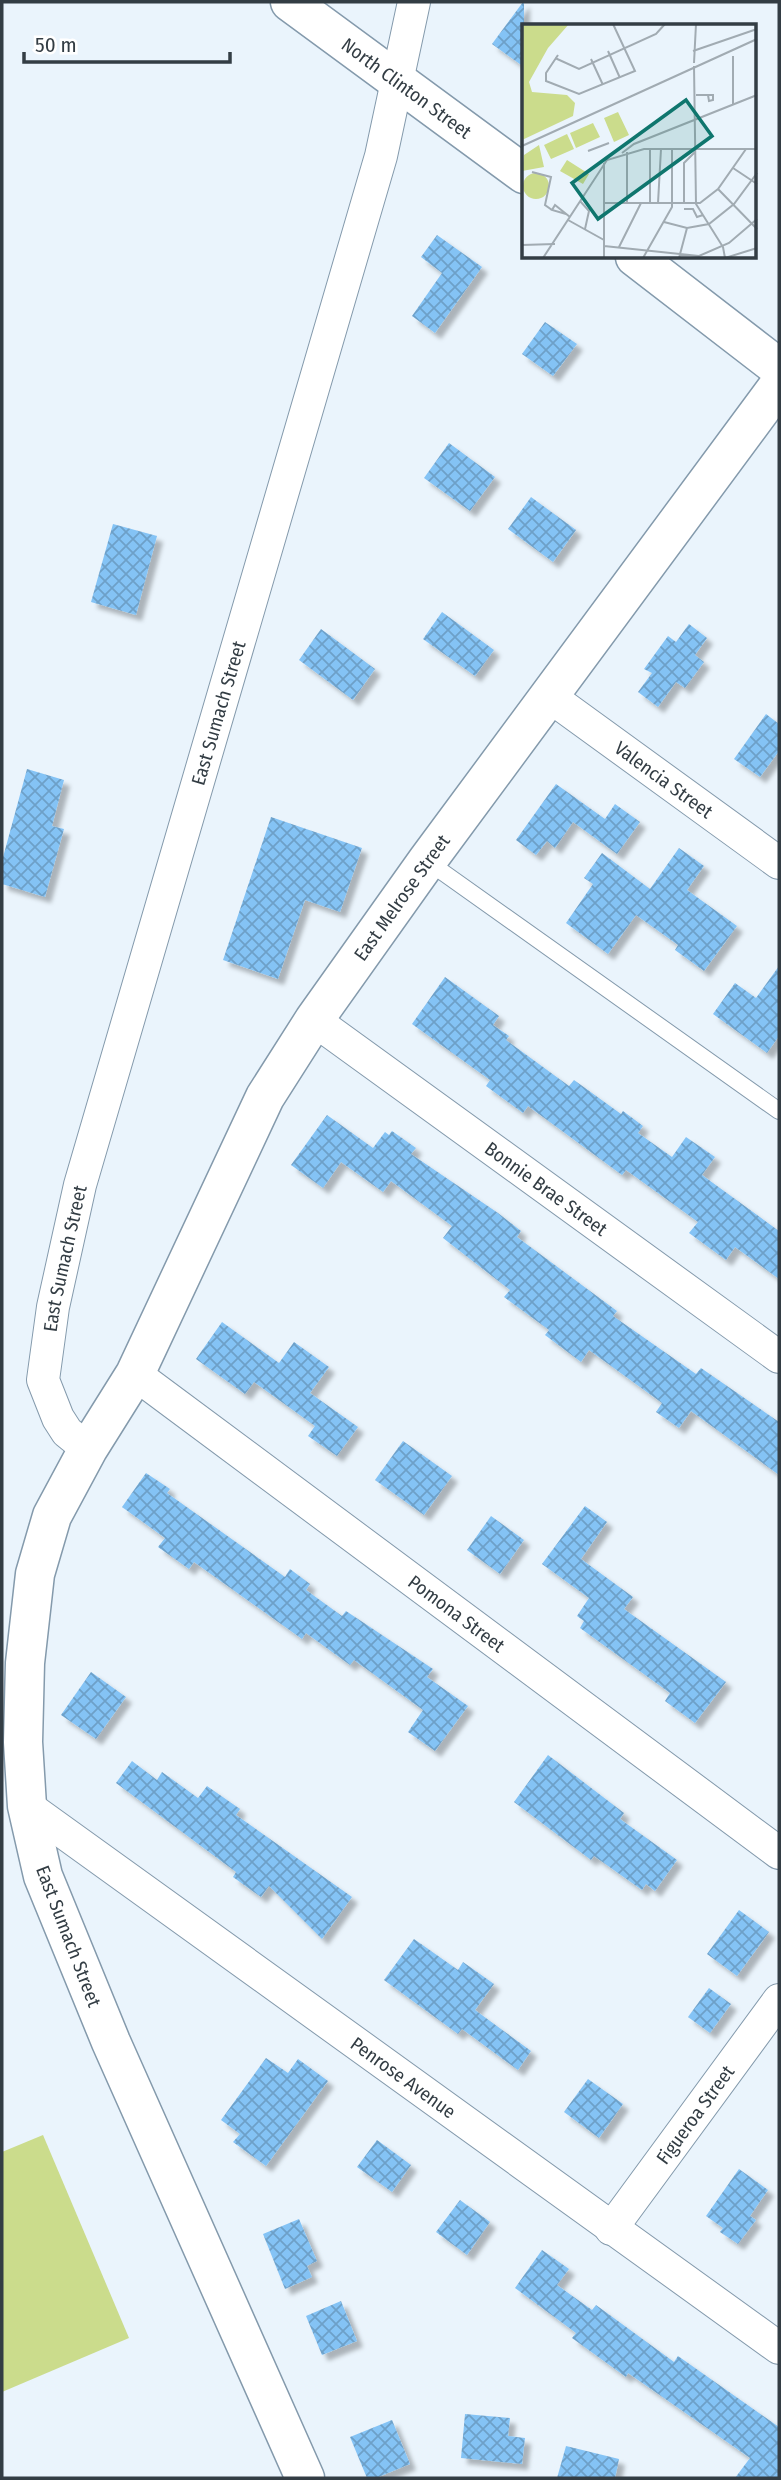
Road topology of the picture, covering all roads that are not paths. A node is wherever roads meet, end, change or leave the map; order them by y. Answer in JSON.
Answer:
{"nodes":[{"id":1,"x":290,"y":2,"type":"edge"},
{"id":2,"x":414,"y":2,"type":"edge"},
{"id":3,"x":396,"y":79,"type":"junction"},
{"id":4,"x":522,"y":173,"type":"edge"},
{"id":5,"x":638,"y":259,"type":"edge"},
{"id":6,"x":779,"y":368,"type":"edge"},
{"id":7,"x":779,"y":385,"type":"edge"},
{"id":8,"x":549,"y":696,"type":"junction"},
{"id":9,"x":428,"y":861,"type":"junction"},
{"id":10,"x":779,"y":863,"type":"edge"},
{"id":11,"x":314,"y":1020,"type":"junction"},
{"id":12,"x":779,"y":1111,"type":"edge"},
{"id":13,"x":779,"y":1357,"type":"edge"},
{"id":14,"x":135,"y":1374,"type":"junction"},
{"id":15,"x":88,"y":1449,"type":"junction"},
{"id":16,"x":22,"y":1782,"type":"junction"},
{"id":17,"x":779,"y":1853,"type":"edge"},
{"id":18,"x":779,"y":2000,"type":"edge"},
{"id":19,"x":611,"y":2229,"type":"junction"},
{"id":20,"x":779,"y":2348,"type":"edge"},
{"id":21,"x":305,"y":2478,"type":"edge"}],
"edges":[{"from":1,"to":3,"type":"street","name":"North Clinton Street"},
{"from":2,"to":3,"type":"street","name":"East Sumach Street"},
{"from":3,"to":4,"type":"street","name":"North Clinton Street"},
{"from":3,"to":15,"type":"street","name":"East Sumach Street"},
{"from":5,"to":6,"type":"street"},
{"from":7,"to":8,"type":"street","name":"East Melrose Street"},
{"from":8,"to":9,"type":"street","name":"East Melrose Street"},
{"from":8,"to":10,"type":"street","name":"Valencia Street"},
{"from":9,"to":11,"type":"street","name":"East Melrose Street"},
{"from":9,"to":12,"type":"lane"},
{"from":11,"to":13,"type":"street","name":"Bonnie Brae Street"},
{"from":11,"to":14,"type":"street","name":"East Melrose Street"},
{"from":14,"to":15,"type":"street","name":"East Melrose Street"},
{"from":14,"to":17,"type":"street","name":"Pomona Street"},
{"from":15,"to":16,"type":"street","name":"East Sumach Street"},
{"from":16,"to":19,"type":"street","name":"Penrose Avenue"},
{"from":16,"to":21,"type":"street","name":"East Sumach Street"},
{"from":18,"to":19,"type":"street","name":"Figueroa Street"},
{"from":19,"to":20,"type":"street","name":"Penrose Avenue"}]}
